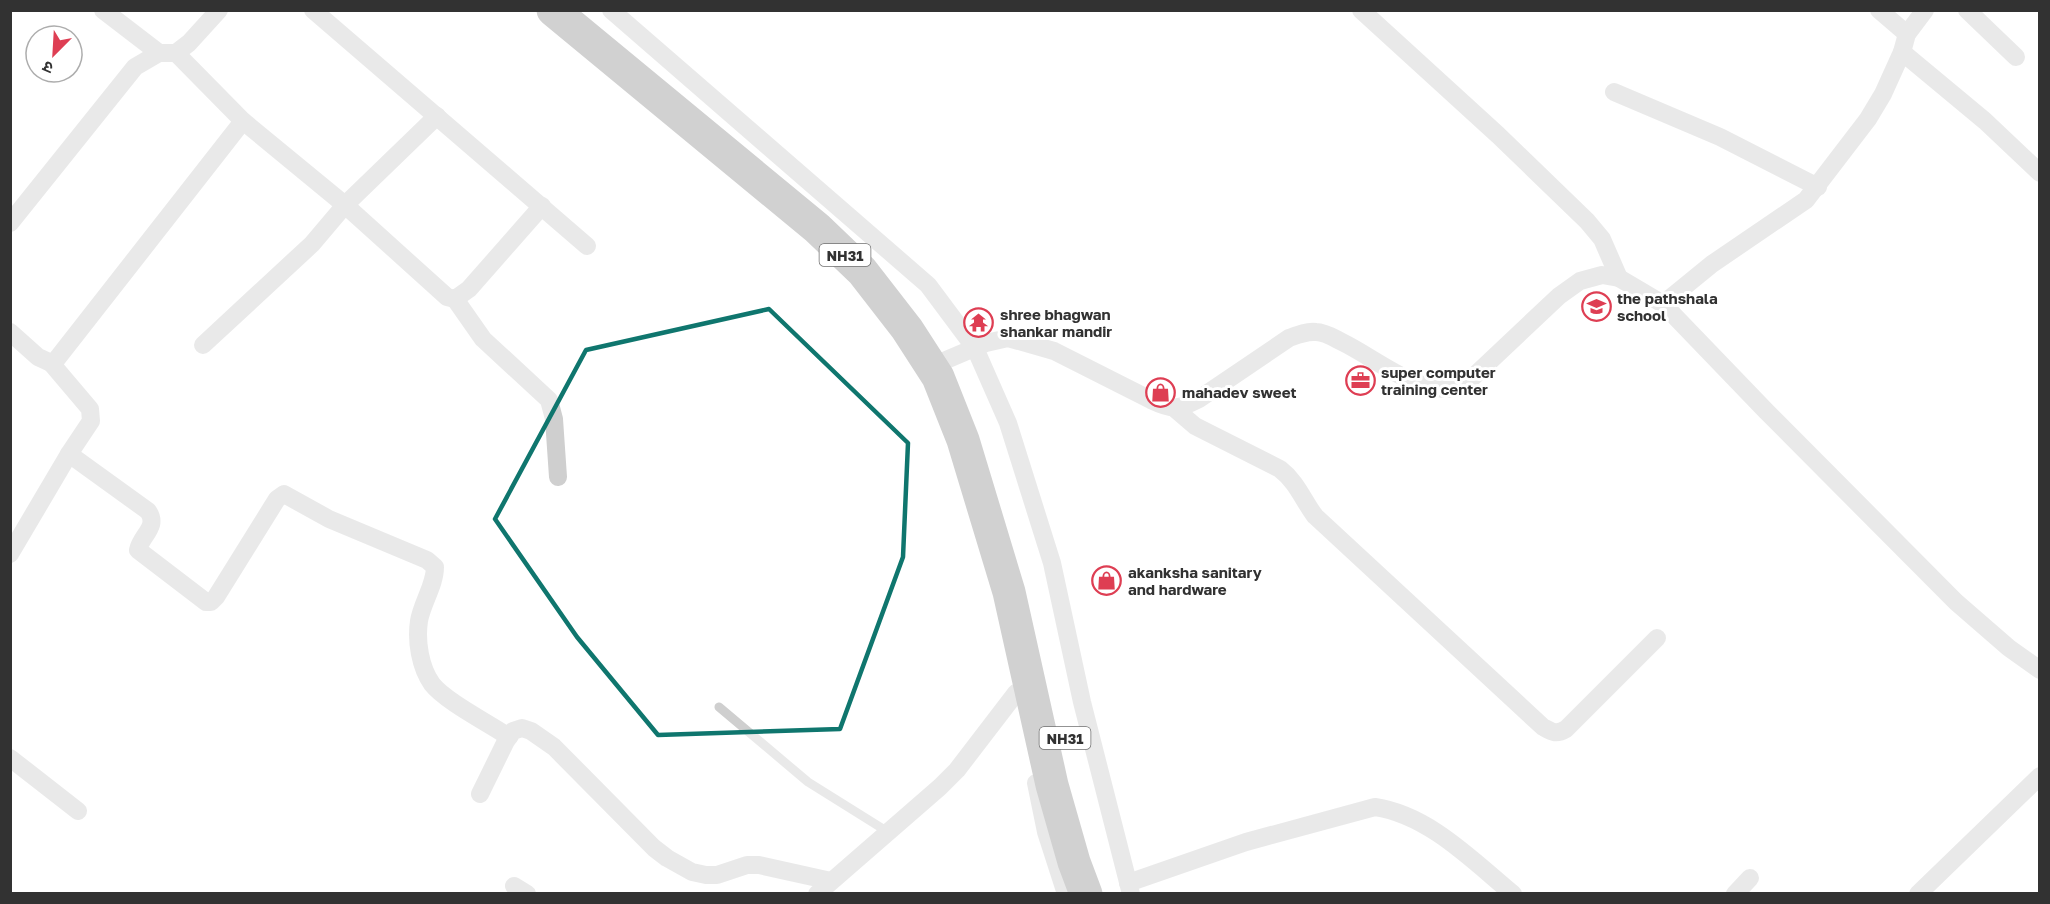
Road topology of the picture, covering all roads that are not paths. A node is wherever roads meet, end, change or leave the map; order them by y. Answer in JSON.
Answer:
{"nodes":[{"id":1,"x":103,"y":10,"type":"edge"},
{"id":2,"x":219,"y":10,"type":"edge"},
{"id":3,"x":313,"y":10,"type":"edge"},
{"id":4,"x":538,"y":10,"type":"edge"},
{"id":5,"x":553,"y":10,"type":"edge"},
{"id":6,"x":584,"y":10,"type":"edge"},
{"id":7,"x":611,"y":10,"type":"edge"},
{"id":8,"x":1361,"y":10,"type":"edge"},
{"id":9,"x":1880,"y":10,"type":"edge"},
{"id":10,"x":1925,"y":10,"type":"edge"},
{"id":11,"x":1966,"y":10,"type":"edge"},
{"id":12,"x":1907,"y":34,"type":"junction"},
{"id":13,"x":1902,"y":52,"type":"junction"},
{"id":14,"x":168,"y":53,"type":"junction"},
{"id":15,"x":2016,"y":57,"type":"dead end"},
{"id":16,"x":1614,"y":92,"type":"dead end"},
{"id":17,"x":437,"y":116,"type":"junction"},
{"id":18,"x":243,"y":120,"type":"junction"},
{"id":19,"x":2040,"y":172,"type":"edge"},
{"id":20,"x":1818,"y":187,"type":"junction"},
{"id":21,"x":345,"y":205,"type":"junction"},
{"id":22,"x":542,"y":207,"type":"junction"},
{"id":23,"x":10,"y":223,"type":"edge"},
{"id":24,"x":587,"y":246,"type":"dead end"},
{"id":25,"x":1619,"y":278,"type":"junction"},
{"id":26,"x":454,"y":299,"type":"junction"},
{"id":27,"x":1663,"y":304,"type":"junction"},
{"id":28,"x":10,"y":332,"type":"edge"},
{"id":29,"x":203,"y":345,"type":"dead end"},
{"id":30,"x":975,"y":348,"type":"junction"},
{"id":31,"x":51,"y":363,"type":"junction"},
{"id":32,"x":924,"y":369,"type":"junction"},
{"id":33,"x":1174,"y":408,"type":"junction"},
{"id":34,"x":69,"y":454,"type":"junction"},
{"id":35,"x":558,"y":477,"type":"dead end"},
{"id":36,"x":10,"y":554,"type":"edge"},
{"id":37,"x":1018,"y":586,"type":"junction"},
{"id":38,"x":1657,"y":638,"type":"dead end"},
{"id":39,"x":2036,"y":661,"type":"edge"},
{"id":40,"x":1016,"y":693,"type":"junction"},
{"id":41,"x":718,"y":707,"type":"dead end"},
{"id":42,"x":509,"y":737,"type":"junction"},
{"id":43,"x":10,"y":758,"type":"edge"},
{"id":44,"x":2040,"y":776,"type":"edge"},
{"id":45,"x":480,"y":794,"type":"dead end"},
{"id":46,"x":78,"y":811,"type":"dead end"},
{"id":47,"x":888,"y":832,"type":"junction"},
{"id":48,"x":1750,"y":878,"type":"dead end"},
{"id":49,"x":831,"y":881,"type":"junction"},
{"id":50,"x":1122,"y":890,"type":"edge"},
{"id":51,"x":817,"y":894,"type":"edge"},
{"id":52,"x":1066,"y":894,"type":"edge"},
{"id":53,"x":1086,"y":894,"type":"edge"},
{"id":54,"x":1513,"y":894,"type":"edge"},
{"id":55,"x":1735,"y":894,"type":"edge"},
{"id":56,"x":1918,"y":894,"type":"edge"}],
"edges":[{"from":1,"to":14,"type":"street"},
{"from":2,"to":14,"type":"street"},
{"from":3,"to":17,"type":"street"},
{"from":4,"to":32,"type":"street"},
{"from":5,"to":37,"type":"highway","number":"NH31"},
{"from":6,"to":37,"type":"highway","number":"NH31"},
{"from":7,"to":30,"type":"street"},
{"from":8,"to":25,"type":"street"},
{"from":9,"to":12,"type":"street"},
{"from":10,"to":12,"type":"street"},
{"from":11,"to":15,"type":"street"},
{"from":12,"to":13,"type":"street"},
{"from":13,"to":19,"type":"street"},
{"from":13,"to":20,"type":"street"},
{"from":14,"to":18,"type":"street"},
{"from":14,"to":23,"type":"street"},
{"from":16,"to":20,"type":"street"},
{"from":17,"to":21,"type":"street"},
{"from":17,"to":22,"type":"street"},
{"from":18,"to":21,"type":"street"},
{"from":18,"to":31,"type":"street"},
{"from":20,"to":27,"type":"street"},
{"from":21,"to":26,"type":"street"},
{"from":21,"to":29,"type":"street"},
{"from":22,"to":24,"type":"street"},
{"from":22,"to":26,"type":"street"},
{"from":25,"to":27,"type":"street"},
{"from":25,"to":33,"type":"street"},
{"from":26,"to":35,"type":"street"},
{"from":27,"to":39,"type":"street"},
{"from":28,"to":31,"type":"street"},
{"from":30,"to":32,"type":"street"},
{"from":30,"to":33,"type":"street"},
{"from":30,"to":50,"type":"street"},
{"from":31,"to":34,"type":"street"},
{"from":32,"to":40,"type":"street"},
{"from":33,"to":38,"type":"street"},
{"from":34,"to":36,"type":"street"},
{"from":34,"to":42,"type":"street"},
{"from":37,"to":50,"type":"highway","number":"NH31"},
{"from":37,"to":53,"type":"highway","number":"NH31"},
{"from":40,"to":47,"type":"street"},
{"from":40,"to":52,"type":"street"},
{"from":41,"to":47,"type":"lane"},
{"from":42,"to":45,"type":"street"},
{"from":42,"to":49,"type":"street"},
{"from":43,"to":46,"type":"street"},
{"from":44,"to":56,"type":"street"},
{"from":47,"to":49,"type":"street"},
{"from":48,"to":55,"type":"street"},
{"from":49,"to":51,"type":"street"},
{"from":50,"to":54,"type":"street"}]}
